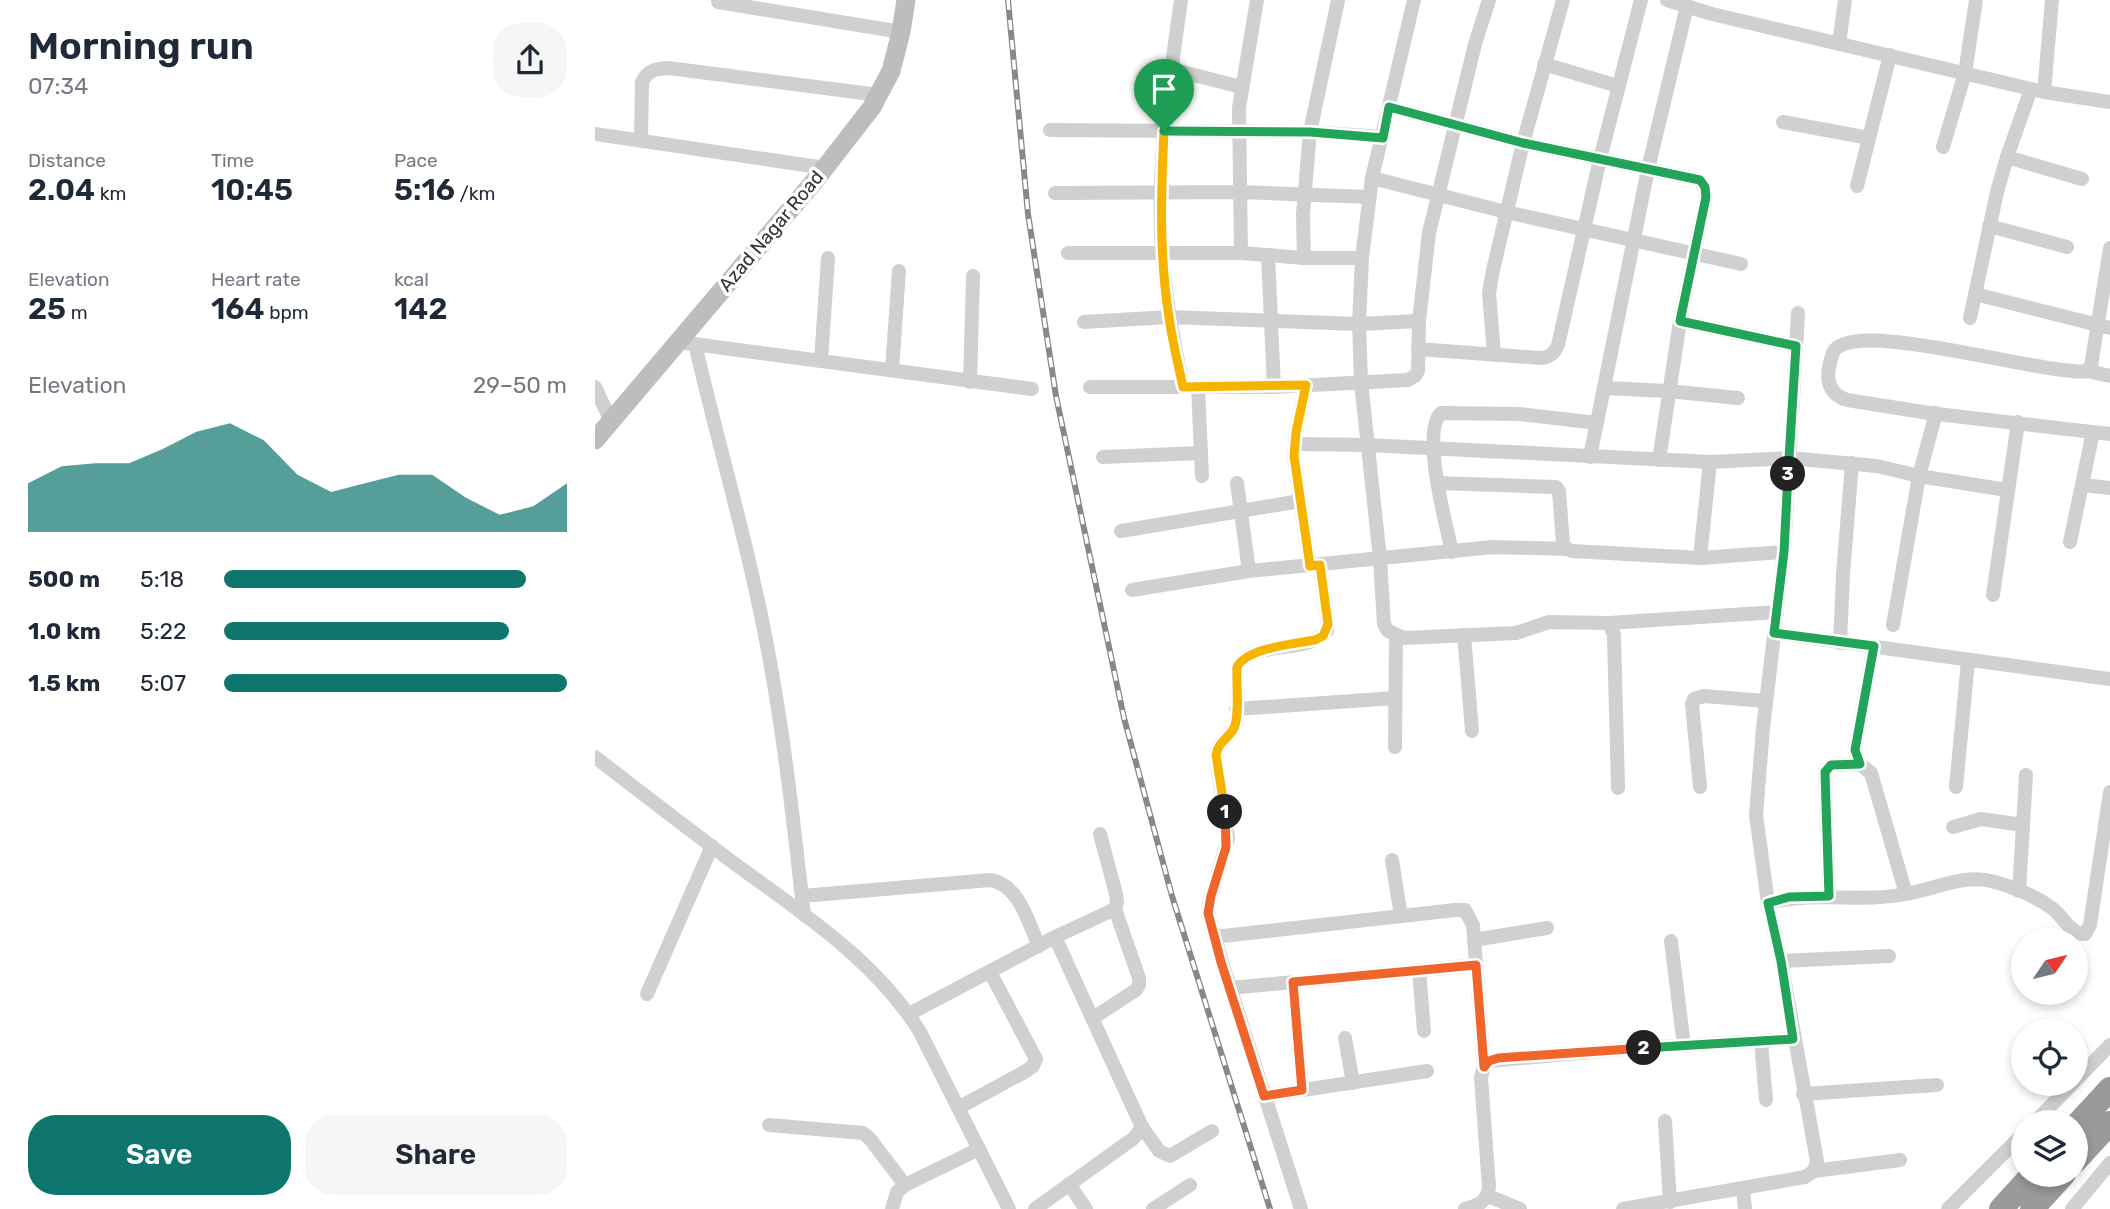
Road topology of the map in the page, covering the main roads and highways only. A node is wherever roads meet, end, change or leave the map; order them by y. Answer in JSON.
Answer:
{"nodes":[{"id":1,"x":2110,"y":1089,"type":"edge"},
{"id":2,"x":2088,"y":1113,"type":"edge"},
{"id":3,"x":2110,"y":1123,"type":"edge"},
{"id":4,"x":2088,"y":1147,"type":"edge"},
{"id":5,"x":2021,"y":1187,"type":"edge"},
{"id":6,"x":2052,"y":1187,"type":"edge"},
{"id":7,"x":2001,"y":1209,"type":"edge"},
{"id":8,"x":2032,"y":1209,"type":"edge"}],
"edges":[{"from":1,"to":2,"type":"highway"},
{"from":3,"to":4,"type":"highway"},
{"from":5,"to":7,"type":"highway"},
{"from":6,"to":8,"type":"highway"}]}
